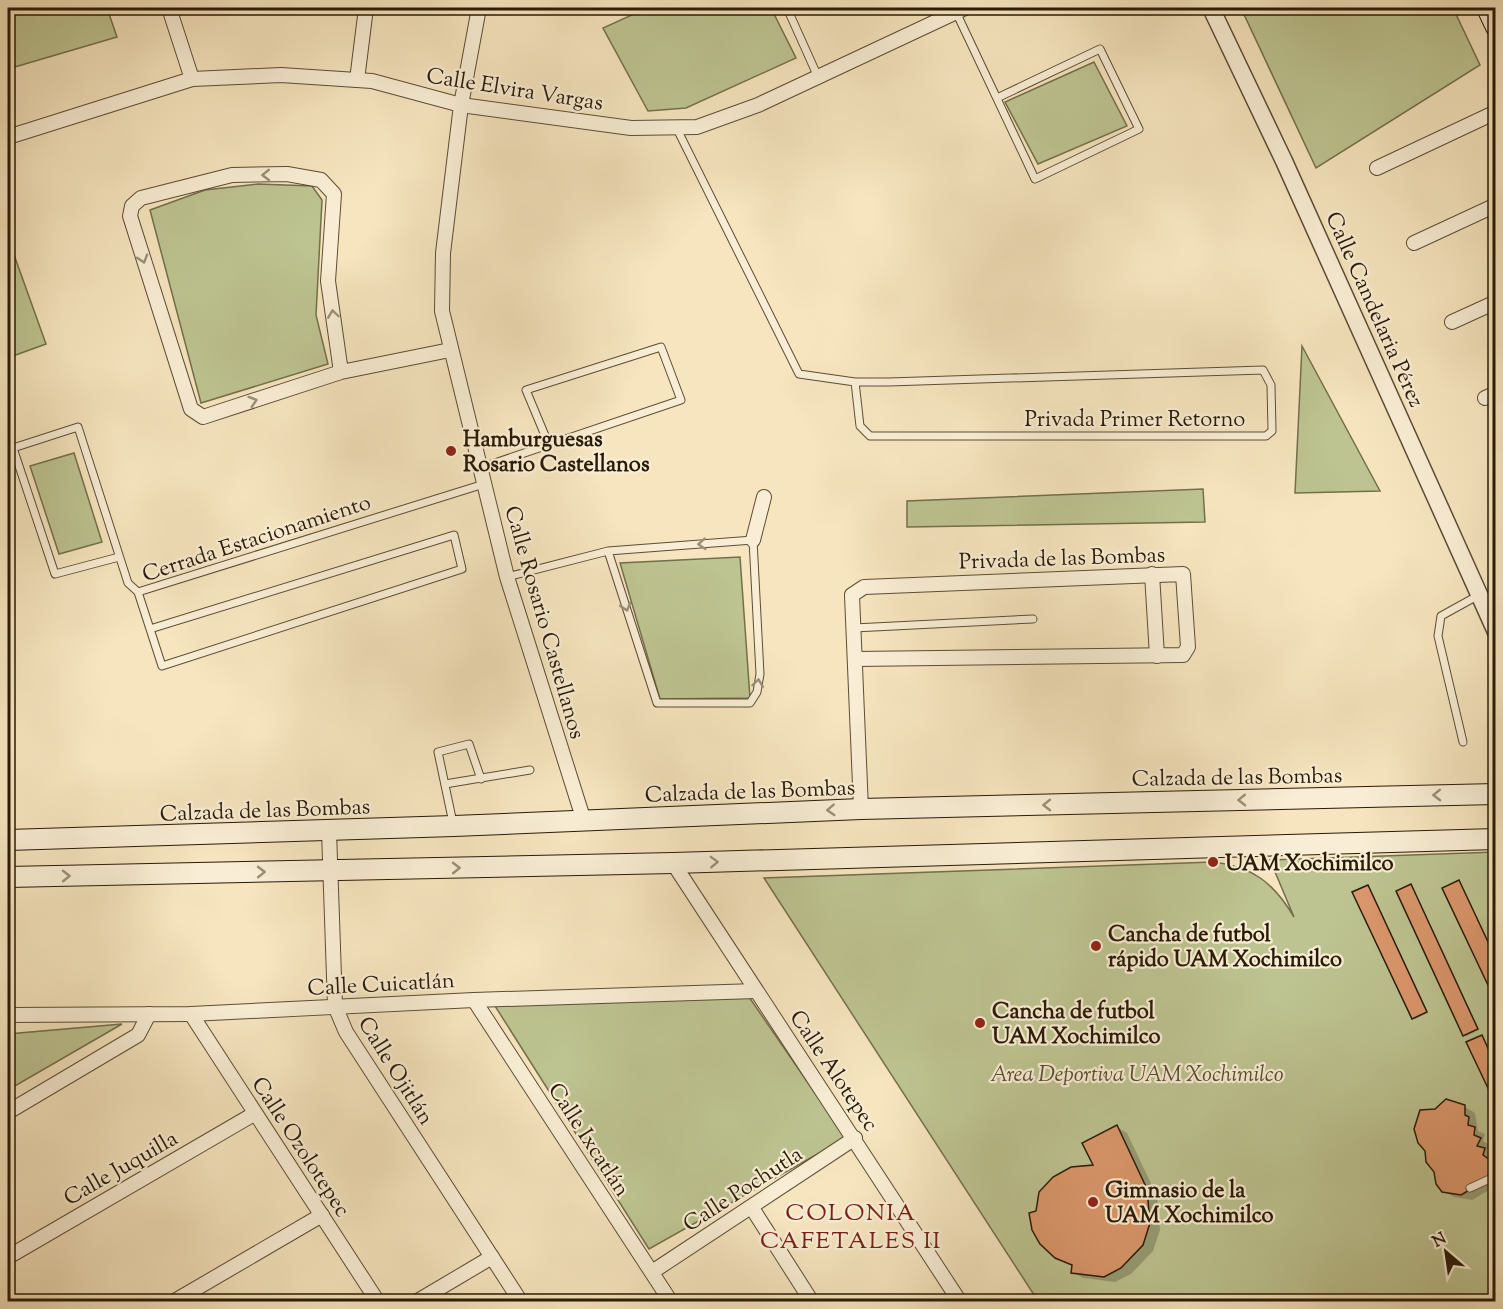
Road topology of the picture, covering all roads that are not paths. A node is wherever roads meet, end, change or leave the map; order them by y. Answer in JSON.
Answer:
{"nodes":[{"id":1,"x":169,"y":8,"type":"edge"},
{"id":2,"x":366,"y":8,"type":"edge"},
{"id":3,"x":479,"y":8,"type":"edge"},
{"id":4,"x":787,"y":8,"type":"edge"},
{"id":5,"x":1211,"y":8,"type":"edge"},
{"id":6,"x":1487,"y":8,"type":"edge"},
{"id":7,"x":960,"y":10,"type":"edge"},
{"id":8,"x":1496,"y":27,"type":"edge"},
{"id":9,"x":818,"y":77,"type":"junction"},
{"id":10,"x":192,"y":79,"type":"junction"},
{"id":11,"x":357,"y":80,"type":"junction"},
{"id":12,"x":997,"y":98,"type":"junction"},
{"id":13,"x":461,"y":105,"type":"junction"},
{"id":14,"x":1496,"y":112,"type":"edge"},
{"id":15,"x":676,"y":127,"type":"junction"},
{"id":16,"x":8,"y":137,"type":"edge"},
{"id":17,"x":1377,"y":168,"type":"dead end"},
{"id":18,"x":1496,"y":205,"type":"edge"},
{"id":19,"x":1414,"y":243,"type":"dead end"},
{"id":20,"x":1496,"y":302,"type":"edge"},
{"id":21,"x":1452,"y":322,"type":"dead end"},
{"id":22,"x":450,"y":350,"type":"junction"},
{"id":23,"x":341,"y":372,"type":"junction"},
{"id":24,"x":855,"y":382,"type":"junction"},
{"id":25,"x":549,"y":445,"type":"junction"},
{"id":26,"x":480,"y":468,"type":"junction"},
{"id":27,"x":484,"y":484,"type":"junction"},
{"id":28,"x":764,"y":496,"type":"dead end"},
{"id":29,"x":753,"y":540,"type":"junction"},
{"id":30,"x":608,"y":551,"type":"junction"},
{"id":31,"x":119,"y":557,"type":"junction"},
{"id":32,"x":1152,"y":574,"type":"junction"},
{"id":33,"x":507,"y":578,"type":"junction"},
{"id":34,"x":138,"y":592,"type":"junction"},
{"id":35,"x":1479,"y":595,"type":"junction"},
{"id":36,"x":1033,"y":619,"type":"dead end"},
{"id":37,"x":854,"y":628,"type":"junction"},
{"id":38,"x":150,"y":629,"type":"junction"},
{"id":39,"x":1496,"y":632,"type":"edge"},
{"id":40,"x":1157,"y":656,"type":"junction"},
{"id":41,"x":856,"y":659,"type":"junction"},
{"id":42,"x":1463,"y":742,"type":"dead end"},
{"id":43,"x":530,"y":770,"type":"dead end"},
{"id":44,"x":481,"y":779,"type":"junction"},
{"id":45,"x":445,"y":784,"type":"junction"},
{"id":46,"x":1496,"y":794,"type":"edge"},
{"id":47,"x":861,"y":809,"type":"junction"},
{"id":48,"x":584,"y":821,"type":"junction"},
{"id":49,"x":454,"y":826,"type":"junction"},
{"id":50,"x":329,"y":831,"type":"junction"},
{"id":51,"x":1496,"y":839,"type":"edge"},
{"id":52,"x":8,"y":840,"type":"edge"},
{"id":53,"x":672,"y":863,"type":"junction"},
{"id":54,"x":329,"y":871,"type":"junction"},
{"id":55,"x":8,"y":877,"type":"edge"},
{"id":56,"x":756,"y":991,"type":"junction"},
{"id":57,"x":474,"y":1000,"type":"junction"},
{"id":58,"x":335,"y":1006,"type":"junction"},
{"id":59,"x":149,"y":1014,"type":"junction"},
{"id":60,"x":191,"y":1014,"type":"junction"},
{"id":61,"x":8,"y":1015,"type":"edge"},
{"id":62,"x":8,"y":1112,"type":"edge"},
{"id":63,"x":254,"y":1114,"type":"junction"},
{"id":64,"x":855,"y":1138,"type":"junction"},
{"id":65,"x":1496,"y":1176,"type":"edge"},
{"id":66,"x":1470,"y":1188,"type":"dead end"},
{"id":67,"x":752,"y":1208,"type":"junction"},
{"id":68,"x":322,"y":1215,"type":"junction"},
{"id":69,"x":8,"y":1257,"type":"edge"},
{"id":70,"x":492,"y":1257,"type":"junction"},
{"id":71,"x":651,"y":1272,"type":"junction"},
{"id":72,"x":172,"y":1302,"type":"edge"},
{"id":73,"x":378,"y":1302,"type":"edge"},
{"id":74,"x":416,"y":1302,"type":"edge"},
{"id":75,"x":521,"y":1302,"type":"edge"},
{"id":76,"x":671,"y":1302,"type":"edge"},
{"id":77,"x":813,"y":1302,"type":"edge"},
{"id":78,"x":960,"y":1302,"type":"edge"}],
"edges":[{"from":1,"to":10,"type":"street"},
{"from":2,"to":11,"type":"street"},
{"from":3,"to":13,"type":"street","name":"Calle Rosario Castellanos"},
{"from":4,"to":9,"type":"lane"},
{"from":5,"to":35,"type":"street","name":"Calle Candelaria Pérez"},
{"from":6,"to":8,"type":"main road"},
{"from":7,"to":9,"type":"street","name":"Calle Elvira Vargas"},
{"from":7,"to":12,"type":"lane"},
{"from":9,"to":15,"type":"street","name":"Calle Elvira Vargas"},
{"from":10,"to":11,"type":"street","name":"Calle Elvira Vargas"},
{"from":10,"to":16,"type":"street","name":"Calle Elvira Vargas"},
{"from":11,"to":13,"type":"street","name":"Calle Elvira Vargas"},
{"from":12,"to":12,"type":"lane"},
{"from":13,"to":15,"type":"street","name":"Calle Elvira Vargas"},
{"from":13,"to":22,"type":"street","name":"Calle Rosario Castellanos"},
{"from":14,"to":17,"type":"street"},
{"from":15,"to":24,"type":"lane","name":"Privada Primer Retorno"},
{"from":18,"to":19,"type":"street"},
{"from":20,"to":21,"type":"street"},
{"from":22,"to":23,"type":"street"},
{"from":22,"to":26,"type":"street","name":"Calle Rosario Castellanos"},
{"from":23,"to":23,"type":"street","one_way":true},
{"from":24,"to":24,"type":"lane","name":"Privada Primer Retorno"},
{"from":25,"to":25,"type":"lane"},
{"from":25,"to":26,"type":"lane"},
{"from":26,"to":27,"type":"street","name":"Calle Rosario Castellanos"},
{"from":27,"to":33,"type":"street","name":"Calle Rosario Castellanos"},
{"from":27,"to":34,"type":"lane","name":"Cerrada Estacionamiento"},
{"from":28,"to":29,"type":"street"},
{"from":29,"to":30,"type":"lane","one_way":true},
{"from":30,"to":29,"type":"lane","one_way":true},
{"from":30,"to":33,"type":"lane"},
{"from":31,"to":31,"type":"lane"},
{"from":31,"to":34,"type":"lane"},
{"from":32,"to":37,"type":"street","name":"Privada de las Bombas"},
{"from":32,"to":40,"type":"street"},
{"from":32,"to":40,"type":"street","name":"Privada de las Bombas"},
{"from":33,"to":48,"type":"street","name":"Calle Rosario Castellanos"},
{"from":34,"to":38,"type":"lane","name":"Cerrada Estacionamiento"},
{"from":35,"to":39,"type":"street","name":"Calle Candelaria Pérez"},
{"from":35,"to":42,"type":"lane"},
{"from":36,"to":37,"type":"lane"},
{"from":37,"to":41,"type":"street","name":"Privada de las Bombas"},
{"from":38,"to":38,"type":"lane","name":"Cerrada Estacionamiento"},
{"from":40,"to":41,"type":"street","name":"Privada de las Bombas"},
{"from":41,"to":47,"type":"street","name":"Privada de las Bombas"},
{"from":43,"to":44,"type":"lane"},
{"from":44,"to":45,"type":"lane"},
{"from":44,"to":45,"type":"lane"},
{"from":45,"to":49,"type":"lane"},
{"from":46,"to":47,"type":"main road","name":"Calzada de las Bombas","one_way":true},
{"from":47,"to":48,"type":"main road","name":"Calzada de las Bombas","one_way":true},
{"from":48,"to":49,"type":"main road","name":"Calzada de las Bombas"},
{"from":49,"to":50,"type":"main road","name":"Calzada de las Bombas"},
{"from":50,"to":52,"type":"main road","name":"Calzada de las Bombas"},
{"from":50,"to":54,"type":"street","name":"Calle Ojitlán"},
{"from":53,"to":51,"type":"main road","one_way":true},
{"from":54,"to":53,"type":"main road","one_way":true},
{"from":53,"to":56,"type":"street","name":"Calle Alotepec"},
{"from":55,"to":54,"type":"main road","one_way":true},
{"from":54,"to":58,"type":"street","name":"Calle Ojitlán"},
{"from":56,"to":57,"type":"street","name":"Calle Cuicatlán"},
{"from":56,"to":64,"type":"street","name":"Calle Alotepec"},
{"from":57,"to":58,"type":"street","name":"Calle Cuicatlán"},
{"from":57,"to":71,"type":"street","name":"Calle Ixcatlán"},
{"from":58,"to":60,"type":"street","name":"Calle Cuicatlán"},
{"from":58,"to":70,"type":"street","name":"Calle Ojitlán"},
{"from":59,"to":60,"type":"street","name":"Calle Cuicatlán"},
{"from":59,"to":61,"type":"street","name":"Calle Cuicatlán"},
{"from":59,"to":62,"type":"street"},
{"from":60,"to":63,"type":"street","name":"Calle Ozolotepec"},
{"from":63,"to":68,"type":"street","name":"Calle Ozolotepec"},
{"from":63,"to":69,"type":"street","name":"Calle Juquilla"},
{"from":64,"to":67,"type":"street","name":"Calle Pochutla"},
{"from":64,"to":78,"type":"street","name":"Calle Alotepec"},
{"from":65,"to":66,"type":"lane"},
{"from":67,"to":71,"type":"street","name":"Calle Pochutla"},
{"from":67,"to":77,"type":"street"},
{"from":68,"to":72,"type":"street"},
{"from":68,"to":73,"type":"street","name":"Calle Ozolotepec"},
{"from":70,"to":74,"type":"street"},
{"from":70,"to":75,"type":"street","name":"Calle Ojitlán"},
{"from":71,"to":76,"type":"street","name":"Calle Ixcatlán"}]}
